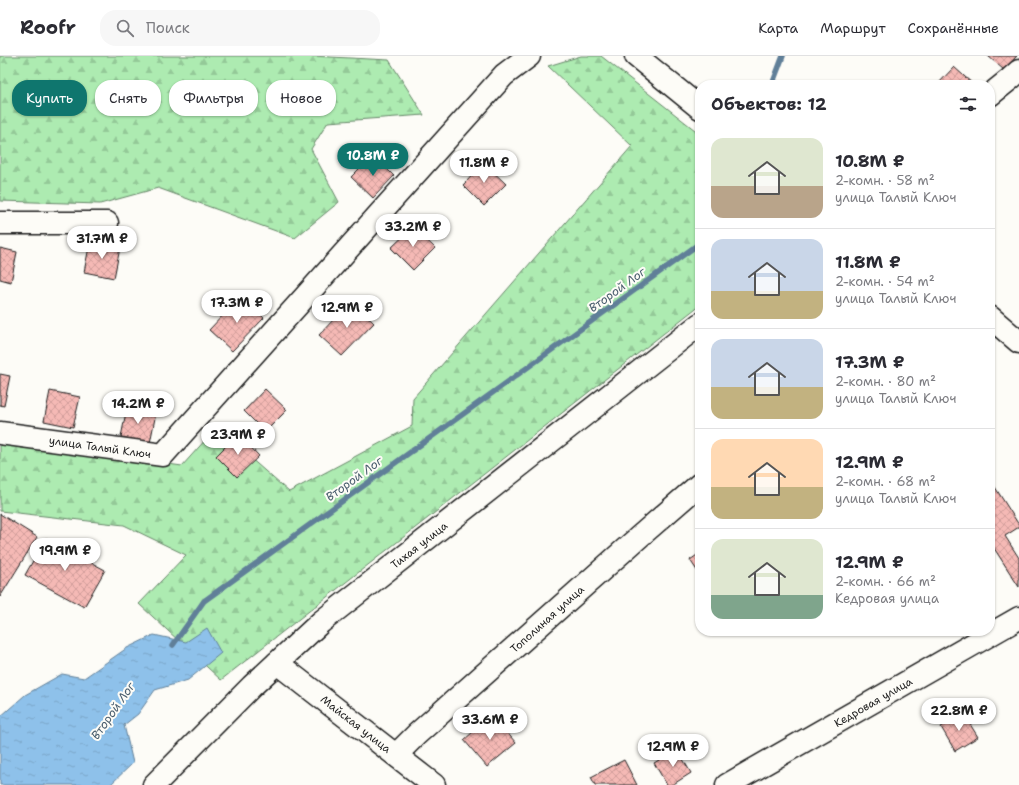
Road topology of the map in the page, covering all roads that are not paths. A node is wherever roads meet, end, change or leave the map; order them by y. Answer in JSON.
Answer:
{"nodes":[{"id":1,"x":529,"y":56,"type":"edge"},
{"id":2,"x":636,"y":56,"type":"edge"},
{"id":3,"x":1019,"y":71,"type":"edge"},
{"id":4,"x":995,"y":91,"type":"edge"},
{"id":5,"x":695,"y":104,"type":"edge"},
{"id":6,"x":0,"y":223,"type":"edge"},
{"id":7,"x":107,"y":223,"type":"dead end"},
{"id":8,"x":995,"y":321,"type":"edge"},
{"id":9,"x":695,"y":328,"type":"edge"},
{"id":10,"x":1019,"y":342,"type":"edge"},
{"id":11,"x":0,"y":433,"type":"edge"},
{"id":12,"x":695,"y":488,"type":"edge"},
{"id":13,"x":1019,"y":618,"type":"edge"},
{"id":14,"x":995,"y":632,"type":"edge"},
{"id":15,"x":988,"y":636,"type":"edge"},
{"id":16,"x":277,"y":663,"type":"junction"},
{"id":17,"x":396,"y":755,"type":"junction"},
{"id":18,"x":154,"y":785,"type":"edge"},
{"id":19,"x":434,"y":785,"type":"edge"},
{"id":20,"x":727,"y":785,"type":"edge"}],
"edges":[{"from":1,"to":11,"type":"street","name":"улица Талый Ключ"},
{"from":2,"to":5,"type":"street"},
{"from":3,"to":4,"type":"street"},
{"from":6,"to":7,"type":"street"},
{"from":8,"to":10,"type":"street"},
{"from":9,"to":16,"type":"street","name":"Тихая улица"},
{"from":12,"to":17,"type":"street","name":"Тополиная улица"},
{"from":13,"to":14,"type":"street","name":"Кедровая улица"},
{"from":15,"to":20,"type":"street","name":"Кедровая улица"},
{"from":16,"to":17,"type":"street","name":"Майская улица"},
{"from":16,"to":18,"type":"street","name":"Тихая улица"},
{"from":17,"to":19,"type":"street","name":"Майская улица"}]}
